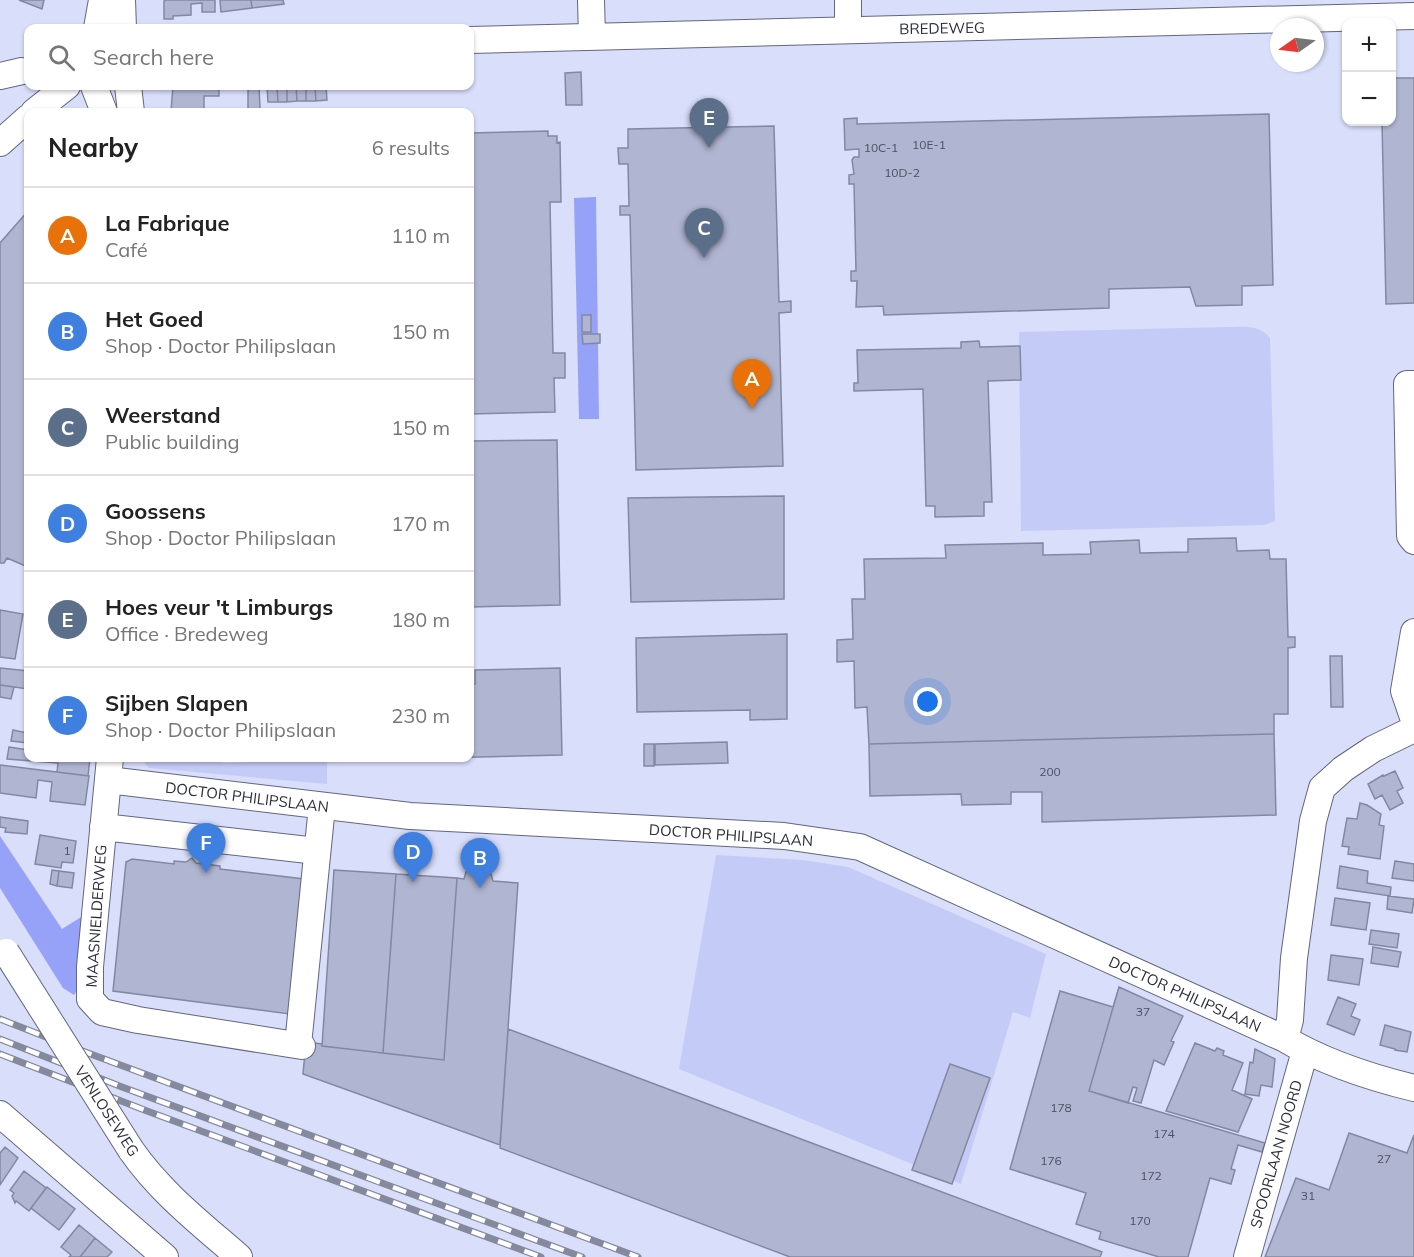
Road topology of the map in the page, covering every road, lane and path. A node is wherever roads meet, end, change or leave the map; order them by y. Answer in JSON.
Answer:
{"nodes":[{"id":1,"x":102,"y":0,"type":"edge"},
{"id":2,"x":122,"y":0,"type":"edge"},
{"id":3,"x":591,"y":0,"type":"edge"},
{"id":4,"x":848,"y":0,"type":"edge"},
{"id":5,"x":1170,"y":11,"type":"edge"},
{"id":6,"x":1414,"y":16,"type":"edge"},
{"id":7,"x":98,"y":24,"type":"edge"},
{"id":8,"x":123,"y":24,"type":"edge"},
{"id":9,"x":848,"y":30,"type":"junction"},
{"id":10,"x":592,"y":37,"type":"junction"},
{"id":11,"x":474,"y":40,"type":"edge"},
{"id":12,"x":62,"y":90,"type":"edge"},
{"id":13,"x":96,"y":90,"type":"edge"},
{"id":14,"x":129,"y":90,"type":"edge"},
{"id":15,"x":39,"y":108,"type":"edge"},
{"id":16,"x":102,"y":108,"type":"edge"},
{"id":17,"x":131,"y":108,"type":"edge"},
{"id":18,"x":24,"y":122,"type":"edge"},
{"id":19,"x":0,"y":143,"type":"edge"},
{"id":20,"x":1414,"y":384,"type":"edge"},
{"id":21,"x":1414,"y":541,"type":"edge"},
{"id":22,"x":1414,"y":633,"type":"edge"},
{"id":23,"x":1414,"y":720,"type":"edge"},
{"id":24,"x":1414,"y":729,"type":"edge"},
{"id":25,"x":109,"y":769,"type":"edge"},
{"id":26,"x":322,"y":806,"type":"junction"},
{"id":27,"x":103,"y":827,"type":"junction"},
{"id":28,"x":317,"y":851,"type":"junction"},
{"id":29,"x":3,"y":947,"type":"edge"},
{"id":30,"x":1295,"y":1045,"type":"junction"},
{"id":31,"x":1414,"y":1088,"type":"edge"},
{"id":32,"x":0,"y":1114,"type":"edge"},
{"id":33,"x":165,"y":1257,"type":"edge"},
{"id":34,"x":239,"y":1257,"type":"edge"},
{"id":35,"x":1247,"y":1257,"type":"edge"}],
"edges":[{"from":1,"to":7,"type":"street"},
{"from":2,"to":8,"type":"street"},
{"from":3,"to":10,"type":"street"},
{"from":4,"to":9,"type":"street"},
{"from":5,"to":6,"type":"street","name":"BREDEWEG"},
{"from":5,"to":9,"type":"street","name":"BREDEWEG"},
{"from":9,"to":10,"type":"street","name":"BREDEWEG"},
{"from":10,"to":11,"type":"street","name":"BREDEWEG"},
{"from":12,"to":15,"type":"street"},
{"from":13,"to":16,"type":"street"},
{"from":14,"to":17,"type":"street"},
{"from":18,"to":19,"type":"street"},
{"from":20,"to":21,"type":"street"},
{"from":22,"to":23,"type":"street"},
{"from":24,"to":30,"type":"street","name":"SPOORLAAN NOORD"},
{"from":25,"to":26,"type":"street","name":"DOCTOR PHILIPSLAAN"},
{"from":25,"to":27,"type":"street","name":"MAASNIELDERWEG"},
{"from":26,"to":28,"type":"street"},
{"from":26,"to":30,"type":"street","name":"DOCTOR PHILIPSLAAN"},
{"from":27,"to":28,"type":"street"},
{"from":27,"to":28,"type":"street","name":"MAASNIELDERWEG"},
{"from":29,"to":34,"type":"street","name":"VENLOSEWEG","bridge":true},
{"from":30,"to":31,"type":"street","name":"DOCTOR PHILIPSLAAN"},
{"from":30,"to":35,"type":"street","name":"SPOORLAAN NOORD"},
{"from":32,"to":33,"type":"street"}]}
